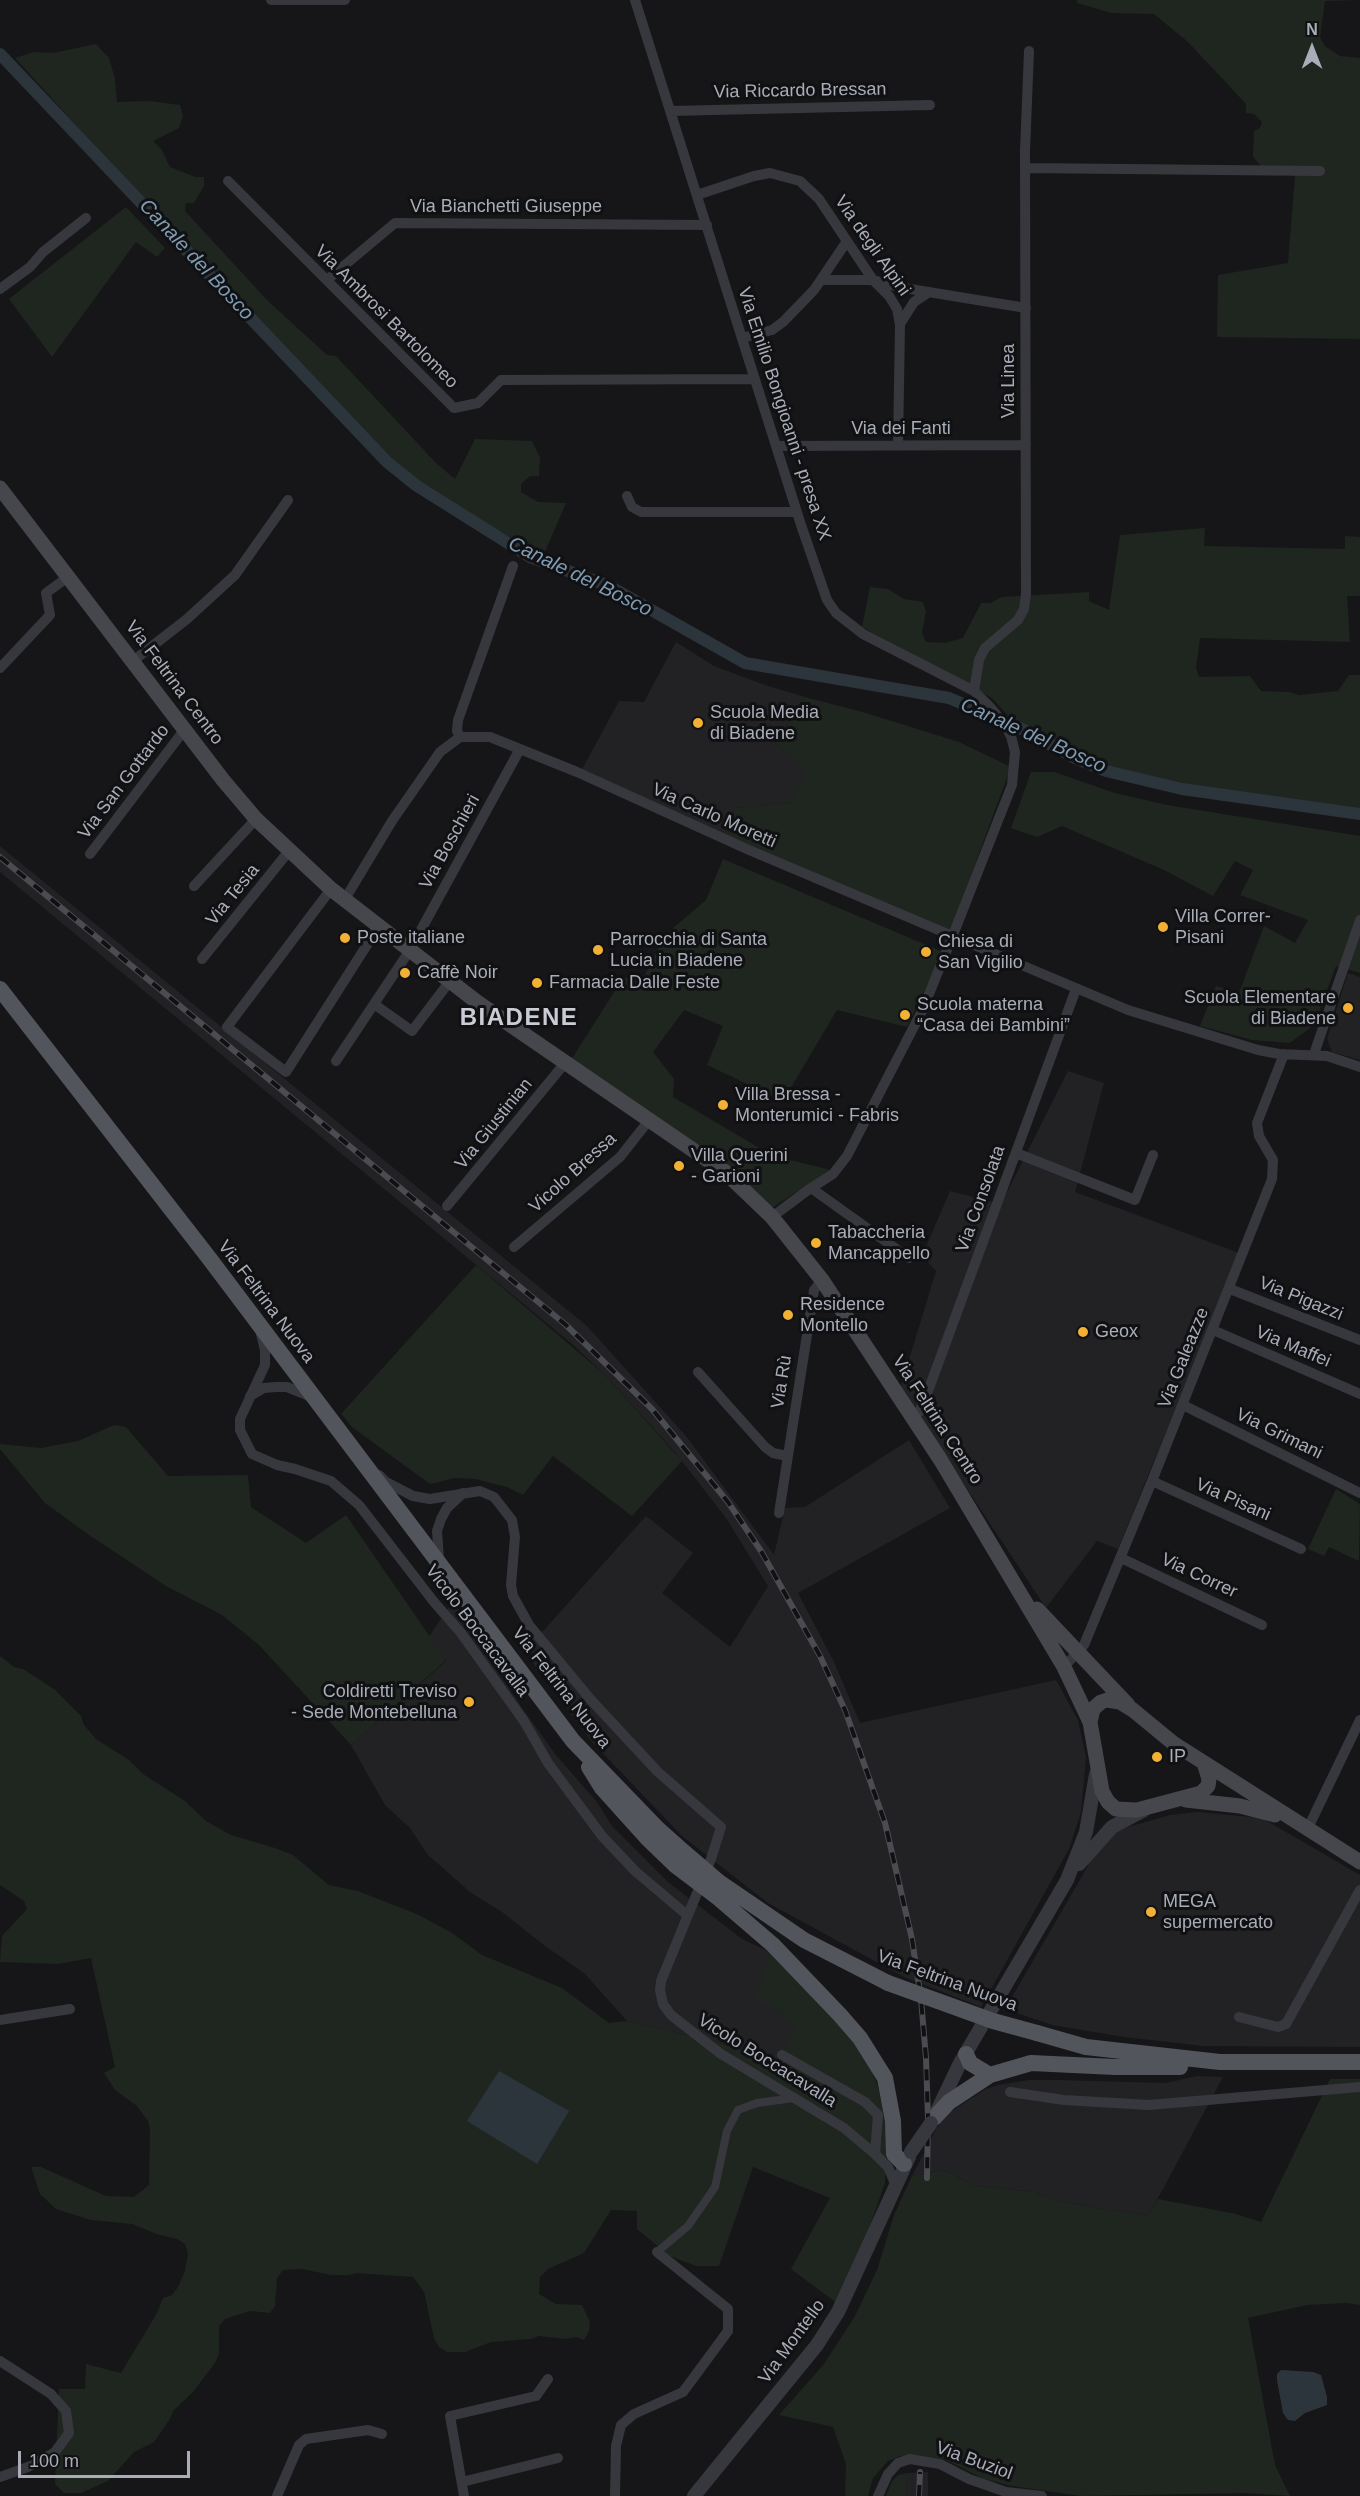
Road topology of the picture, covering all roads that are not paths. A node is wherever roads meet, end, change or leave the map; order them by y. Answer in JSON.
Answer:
{"nodes":[{"id":1,"x":272,"y":0,"type":"edge"},
{"id":2,"x":345,"y":0,"type":"edge"},
{"id":3,"x":635,"y":0,"type":"edge"},
{"id":4,"x":1029,"y":51,"type":"dead end"},
{"id":5,"x":930,"y":105,"type":"dead end"},
{"id":6,"x":670,"y":111,"type":"junction"},
{"id":7,"x":1025,"y":168,"type":"junction"},
{"id":8,"x":1320,"y":171,"type":"dead end"},
{"id":9,"x":228,"y":181,"type":"dead end"},
{"id":10,"x":697,"y":195,"type":"junction"},
{"id":11,"x":87,"y":218,"type":"dead end"},
{"id":12,"x":707,"y":225,"type":"junction"},
{"id":13,"x":847,"y":241,"type":"junction"},
{"id":14,"x":327,"y":280,"type":"junction"},
{"id":15,"x":821,"y":280,"type":"junction"},
{"id":16,"x":873,"y":280,"type":"junction"},
{"id":17,"x":0,"y":289,"type":"edge"},
{"id":18,"x":929,"y":292,"type":"junction"},
{"id":19,"x":1026,"y":308,"type":"junction"},
{"id":20,"x":900,"y":325,"type":"junction"},
{"id":21,"x":742,"y":338,"type":"junction"},
{"id":22,"x":755,"y":379,"type":"junction"},
{"id":23,"x":1026,"y":445,"type":"junction"},
{"id":24,"x":777,"y":446,"type":"junction"},
{"id":25,"x":898,"y":446,"type":"junction"},
{"id":26,"x":0,"y":488,"type":"edge"},
{"id":27,"x":627,"y":496,"type":"dead end"},
{"id":28,"x":288,"y":500,"type":"dead end"},
{"id":29,"x":797,"y":512,"type":"junction"},
{"id":30,"x":513,"y":566,"type":"dead end"},
{"id":31,"x":68,"y":577,"type":"junction"},
{"id":32,"x":132,"y":661,"type":"junction"},
{"id":33,"x":0,"y":668,"type":"edge"},
{"id":34,"x":974,"y":692,"type":"junction"},
{"id":35,"x":185,"y":729,"type":"junction"},
{"id":36,"x":460,"y":736,"type":"junction"},
{"id":37,"x":520,"y":749,"type":"junction"},
{"id":38,"x":256,"y":819,"type":"junction"},
{"id":39,"x":289,"y":851,"type":"junction"},
{"id":40,"x":90,"y":854,"type":"dead end"},
{"id":41,"x":194,"y":886,"type":"dead end"},
{"id":42,"x":331,"y":889,"type":"junction"},
{"id":43,"x":345,"y":899,"type":"junction"},
{"id":44,"x":1360,"y":920,"type":"edge"},
{"id":45,"x":379,"y":926,"type":"junction"},
{"id":46,"x":953,"y":935,"type":"junction"},
{"id":47,"x":410,"y":950,"type":"junction"},
{"id":48,"x":202,"y":959,"type":"dead end"},
{"id":49,"x":450,"y":981,"type":"junction"},
{"id":50,"x":0,"y":989,"type":"edge"},
{"id":51,"x":1076,"y":989,"type":"junction"},
{"id":52,"x":374,"y":1004,"type":"junction"},
{"id":53,"x":1284,"y":1054,"type":"junction"},
{"id":54,"x":1314,"y":1054,"type":"junction"},
{"id":55,"x":336,"y":1061,"type":"dead end"},
{"id":56,"x":565,"y":1063,"type":"junction"},
{"id":57,"x":1360,"y":1067,"type":"edge"},
{"id":58,"x":650,"y":1119,"type":"junction"},
{"id":59,"x":1016,"y":1153,"type":"junction"},
{"id":60,"x":1153,"y":1155,"type":"dead end"},
{"id":61,"x":811,"y":1188,"type":"junction"},
{"id":62,"x":447,"y":1206,"type":"dead end"},
{"id":63,"x":772,"y":1217,"type":"junction"},
{"id":64,"x":514,"y":1247,"type":"dead end"},
{"id":65,"x":909,"y":1258,"type":"dead end"},
{"id":66,"x":822,"y":1280,"type":"junction"},
{"id":67,"x":1230,"y":1288,"type":"junction"},
{"id":68,"x":259,"y":1324,"type":"junction"},
{"id":69,"x":1213,"y":1330,"type":"junction"},
{"id":70,"x":1360,"y":1340,"type":"edge"},
{"id":71,"x":698,"y":1372,"type":"dead end"},
{"id":72,"x":1360,"y":1394,"type":"edge"},
{"id":73,"x":250,"y":1396,"type":"junction"},
{"id":74,"x":315,"y":1398,"type":"junction"},
{"id":75,"x":1183,"y":1405,"type":"junction"},
{"id":76,"x":912,"y":1416,"type":"junction"},
{"id":77,"x":351,"y":1446,"type":"junction"},
{"id":78,"x":787,"y":1456,"type":"junction"},
{"id":79,"x":1152,"y":1481,"type":"junction"},
{"id":80,"x":463,"y":1493,"type":"junction"},
{"id":81,"x":1360,"y":1493,"type":"edge"},
{"id":82,"x":779,"y":1513,"type":"dead end"},
{"id":83,"x":1301,"y":1548,"type":"dead end"},
{"id":84,"x":1121,"y":1558,"type":"junction"},
{"id":85,"x":439,"y":1564,"type":"junction"},
{"id":86,"x":1012,"y":1579,"type":"junction"},
{"id":87,"x":1262,"y":1625,"type":"dead end"},
{"id":88,"x":1077,"y":1653,"type":"junction"},
{"id":89,"x":1064,"y":1667,"type":"junction"},
{"id":90,"x":1133,"y":1710,"type":"junction"},
{"id":91,"x":1360,"y":1720,"type":"edge"},
{"id":92,"x":1090,"y":1722,"type":"junction"},
{"id":93,"x":573,"y":1741,"type":"junction"},
{"id":94,"x":1097,"y":1763,"type":"junction"},
{"id":95,"x":1204,"y":1763,"type":"junction"},
{"id":96,"x":1180,"y":1799,"type":"junction"},
{"id":97,"x":1147,"y":1808,"type":"junction"},
{"id":98,"x":1303,"y":1828,"type":"junction"},
{"id":99,"x":1360,"y":1862,"type":"edge"},
{"id":100,"x":1067,"y":1880,"type":"junction"},
{"id":101,"x":718,"y":1889,"type":"junction"},
{"id":102,"x":1360,"y":1890,"type":"edge"},
{"id":103,"x":687,"y":1915,"type":"junction"},
{"id":104,"x":70,"y":2009,"type":"dead end"},
{"id":105,"x":1239,"y":2017,"type":"dead end"},
{"id":106,"x":0,"y":2020,"type":"edge"},
{"id":107,"x":966,"y":2054,"type":"junction"},
{"id":108,"x":782,"y":2055,"type":"dead end"},
{"id":109,"x":1221,"y":2062,"type":"junction"},
{"id":110,"x":1360,"y":2062,"type":"edge"},
{"id":111,"x":999,"y":2072,"type":"junction"},
{"id":112,"x":1360,"y":2087,"type":"edge"},
{"id":113,"x":1010,"y":2092,"type":"dead end"},
{"id":114,"x":794,"y":2098,"type":"junction"},
{"id":115,"x":932,"y":2120,"type":"junction"},
{"id":116,"x":875,"y":2154,"type":"junction"},
{"id":117,"x":901,"y":2162,"type":"junction"},
{"id":118,"x":893,"y":2187,"type":"junction"},
{"id":119,"x":657,"y":2252,"type":"joint"},
{"id":120,"x":0,"y":2361,"type":"edge"},
{"id":121,"x":548,"y":2379,"type":"dead end"},
{"id":122,"x":382,"y":2434,"type":"dead end"},
{"id":123,"x":558,"y":2458,"type":"dead end"},
{"id":124,"x":0,"y":2477,"type":"edge"},
{"id":125,"x":462,"y":2482,"type":"junction"},
{"id":126,"x":277,"y":2496,"type":"edge"},
{"id":127,"x":464,"y":2496,"type":"edge"},
{"id":128,"x":615,"y":2496,"type":"edge"},
{"id":129,"x":694,"y":2496,"type":"edge"},
{"id":130,"x":878,"y":2496,"type":"edge"},
{"id":131,"x":1042,"y":2496,"type":"edge"}],
"edges":[{"from":1,"to":2,"type":"street"},
{"from":3,"to":6,"type":"street","name":"Via Emilio Bongioanni - presa XX"},
{"from":4,"to":7,"type":"street","name":"Via Linea"},
{"from":5,"to":6,"type":"street","name":"Via Riccardo Bressan"},
{"from":6,"to":10,"type":"street","name":"Via Emilio Bongioanni - presa XX"},
{"from":7,"to":8,"type":"street"},
{"from":7,"to":19,"type":"street","name":"Via Linea"},
{"from":9,"to":14,"type":"street","name":"Via Ambrosi Bartolomeo"},
{"from":10,"to":12,"type":"street","name":"Via Emilio Bongioanni - presa XX"},
{"from":10,"to":13,"type":"street","name":"Via degli Alpini"},
{"from":11,"to":17,"type":"street"},
{"from":12,"to":14,"type":"street","name":"Via Bianchetti Giuseppe"},
{"from":12,"to":21,"type":"street","name":"Via Emilio Bongioanni - presa XX"},
{"from":13,"to":15,"type":"street"},
{"from":13,"to":16,"type":"street","name":"Via degli Alpini"},
{"from":14,"to":22,"type":"street","name":"Via Ambrosi Bartolomeo"},
{"from":15,"to":16,"type":"street"},
{"from":15,"to":21,"type":"street"},
{"from":16,"to":18,"type":"street"},
{"from":16,"to":20,"type":"street","name":"Via degli Alpini"},
{"from":18,"to":19,"type":"street"},
{"from":18,"to":20,"type":"street"},
{"from":19,"to":23,"type":"street","name":"Via Linea"},
{"from":20,"to":25,"type":"street","name":"Via degli Alpini"},
{"from":21,"to":22,"type":"street","name":"Via Emilio Bongioanni - presa XX"},
{"from":22,"to":24,"type":"street","name":"Via Emilio Bongioanni - presa XX"},
{"from":23,"to":25,"type":"street","name":"Via dei Fanti"},
{"from":23,"to":34,"type":"street","name":"Via Linea"},
{"from":24,"to":25,"type":"street","name":"Via dei Fanti"},
{"from":24,"to":29,"type":"street","name":"Via Emilio Bongioanni - presa XX"},
{"from":26,"to":31,"type":"main road","name":"Via Feltrina Centro"},
{"from":27,"to":29,"type":"street"},
{"from":28,"to":32,"type":"street"},
{"from":29,"to":34,"type":"street","name":"Via Emilio Bongioanni - presa XX"},
{"from":30,"to":36,"type":"street"},
{"from":31,"to":32,"type":"main road","name":"Via Feltrina Centro"},
{"from":31,"to":33,"type":"street"},
{"from":32,"to":35,"type":"main road","name":"Via Feltrina Centro"},
{"from":34,"to":46,"type":"street","name":"Via Emilio Bongioanni - presa XX"},
{"from":35,"to":38,"type":"main road","name":"Via Feltrina Centro"},
{"from":35,"to":40,"type":"street","name":"Via San Gottardo"},
{"from":36,"to":37,"type":"street","name":"Via Carlo Moretti"},
{"from":36,"to":43,"type":"street"},
{"from":37,"to":46,"type":"street","name":"Via Carlo Moretti"},
{"from":37,"to":47,"type":"street","name":"Via Boschieri"},
{"from":38,"to":39,"type":"main road","name":"Via Feltrina Centro"},
{"from":38,"to":41,"type":"street","name":"Via Tesia"},
{"from":39,"to":42,"type":"main road","name":"Via Feltrina Centro"},
{"from":39,"to":48,"type":"street","name":"Via Tesia"},
{"from":42,"to":43,"type":"main road","name":"Via Feltrina Centro"},
{"from":42,"to":45,"type":"street"},
{"from":43,"to":45,"type":"main road","name":"Via Feltrina Centro"},
{"from":44,"to":54,"type":"street"},
{"from":45,"to":47,"type":"main road","name":"Via Feltrina Centro"},
{"from":46,"to":51,"type":"street","name":"Via Carlo Moretti"},
{"from":46,"to":61,"type":"street"},
{"from":47,"to":49,"type":"main road","name":"Via Feltrina Centro"},
{"from":47,"to":52,"type":"street"},
{"from":49,"to":52,"type":"street"},
{"from":49,"to":56,"type":"main road","name":"Via Feltrina Centro"},
{"from":50,"to":68,"type":"main road","name":"Via Feltrina Nuova"},
{"from":51,"to":53,"type":"street","name":"Via Carlo Moretti"},
{"from":51,"to":59,"type":"street","name":"Via Consolata"},
{"from":52,"to":55,"type":"street"},
{"from":53,"to":54,"type":"street","name":"Via Carlo Moretti"},
{"from":53,"to":67,"type":"street","name":"Via Galeazze"},
{"from":54,"to":57,"type":"street","name":"Via Carlo Moretti"},
{"from":56,"to":58,"type":"main road","name":"Via Feltrina Centro"},
{"from":56,"to":62,"type":"street","name":"Via Giustinian"},
{"from":58,"to":63,"type":"main road","name":"Via Feltrina Centro"},
{"from":58,"to":64,"type":"street","name":"Vicolo Bressa"},
{"from":59,"to":60,"type":"street"},
{"from":59,"to":76,"type":"street","name":"Via Consolata"},
{"from":61,"to":63,"type":"street"},
{"from":61,"to":65,"type":"street"},
{"from":63,"to":66,"type":"main road","name":"Via Feltrina Centro"},
{"from":66,"to":76,"type":"main road","name":"Via Feltrina Centro"},
{"from":66,"to":78,"type":"street","name":"Via Rù"},
{"from":67,"to":69,"type":"street","name":"Via Galeazze"},
{"from":67,"to":70,"type":"street","name":"Via Pigazzi"},
{"from":68,"to":73,"type":"street","name":"Vicolo Boccacavalla"},
{"from":68,"to":74,"type":"main road","name":"Via Feltrina Nuova"},
{"from":69,"to":72,"type":"street","name":"Via Maffei"},
{"from":69,"to":75,"type":"street","name":"Via Galeazze"},
{"from":71,"to":78,"type":"street"},
{"from":73,"to":74,"type":"street"},
{"from":73,"to":103,"type":"street","name":"Vicolo Boccacavalla"},
{"from":74,"to":77,"type":"main road","name":"Via Feltrina Nuova"},
{"from":75,"to":79,"type":"street","name":"Via Galeazze"},
{"from":75,"to":81,"type":"street","name":"Via Grimani"},
{"from":76,"to":86,"type":"main road","name":"Via Feltrina Centro"},
{"from":77,"to":80,"type":"street"},
{"from":77,"to":85,"type":"main road","name":"Via Feltrina Nuova"},
{"from":78,"to":82,"type":"street","name":"Via Rù"},
{"from":79,"to":83,"type":"street","name":"Via Pisani"},
{"from":79,"to":84,"type":"street","name":"Via Galeazze"},
{"from":80,"to":85,"type":"street"},
{"from":80,"to":103,"type":"street","name":"Vicolo Boccacavalla"},
{"from":84,"to":87,"type":"street","name":"Via Correr"},
{"from":84,"to":88,"type":"street","name":"Via Galeazze"},
{"from":85,"to":93,"type":"main road","name":"Via Feltrina Nuova"},
{"from":86,"to":88,"type":"main road","name":"Via Feltrina Centro"},
{"from":86,"to":89,"type":"main road","name":"Via Feltrina Centro"},
{"from":88,"to":89,"type":"street","name":"Via Galeazze"},
{"from":88,"to":90,"type":"main road","name":"Via Feltrina Centro"},
{"from":89,"to":92,"type":"main road","name":"Via Feltrina Centro"},
{"from":90,"to":92,"type":"main road"},
{"from":90,"to":95,"type":"main road","name":"Via Feltrina Centro"},
{"from":91,"to":98,"type":"street"},
{"from":92,"to":94,"type":"main road","name":"Via Feltrina Centro"},
{"from":93,"to":101,"type":"main road","name":"Via Feltrina Nuova","bridge":true},
{"from":93,"to":101,"type":"main road","bridge":true},
{"from":94,"to":97,"type":"main road","name":"Via Feltrina Centro"},
{"from":94,"to":100,"type":"street","name":"Via Montello"},
{"from":95,"to":96,"type":"main road"},
{"from":95,"to":98,"type":"main road","name":"Via Feltrina Centro"},
{"from":96,"to":97,"type":"main road"},
{"from":96,"to":98,"type":"main road"},
{"from":97,"to":100,"type":"street","name":"Via Montello"},
{"from":98,"to":99,"type":"main road"},
{"from":100,"to":107,"type":"street","name":"Via Montello"},
{"from":101,"to":109,"type":"main road","name":"Via Feltrina Nuova","bridge":true},
{"from":101,"to":117,"type":"main road"},
{"from":102,"to":105,"type":"street"},
{"from":103,"to":114,"type":"street","name":"Vicolo Boccacavalla"},
{"from":104,"to":106,"type":"street"},
{"from":107,"to":111,"type":"main road"},
{"from":107,"to":115,"type":"street","name":"Via Montello"},
{"from":108,"to":116,"type":"street"},
{"from":109,"to":110,"type":"main road","name":"Via Feltrina Nuova"},
{"from":109,"to":111,"type":"main road"},
{"from":111,"to":115,"type":"main road"},
{"from":112,"to":113,"type":"street"},
{"from":114,"to":116,"type":"street","name":"Vicolo Boccacavalla"},
{"from":114,"to":119,"type":"street"},
{"from":115,"to":117,"type":"street","name":"Via Montello","bridge":true},
{"from":116,"to":117,"type":"street","name":"Vicolo Boccacavalla"},
{"from":117,"to":118,"type":"street","name":"Via Montello"},
{"from":117,"to":118,"type":"street"},
{"from":118,"to":129,"type":"street","name":"Via Montello"},
{"from":119,"to":128,"type":"street"},
{"from":120,"to":124,"type":"street"},
{"from":121,"to":125,"type":"street"},
{"from":122,"to":126,"type":"street"},
{"from":123,"to":125,"type":"street"},
{"from":125,"to":127,"type":"street"},
{"from":130,"to":131,"type":"street","name":"Via Buziol"}]}
